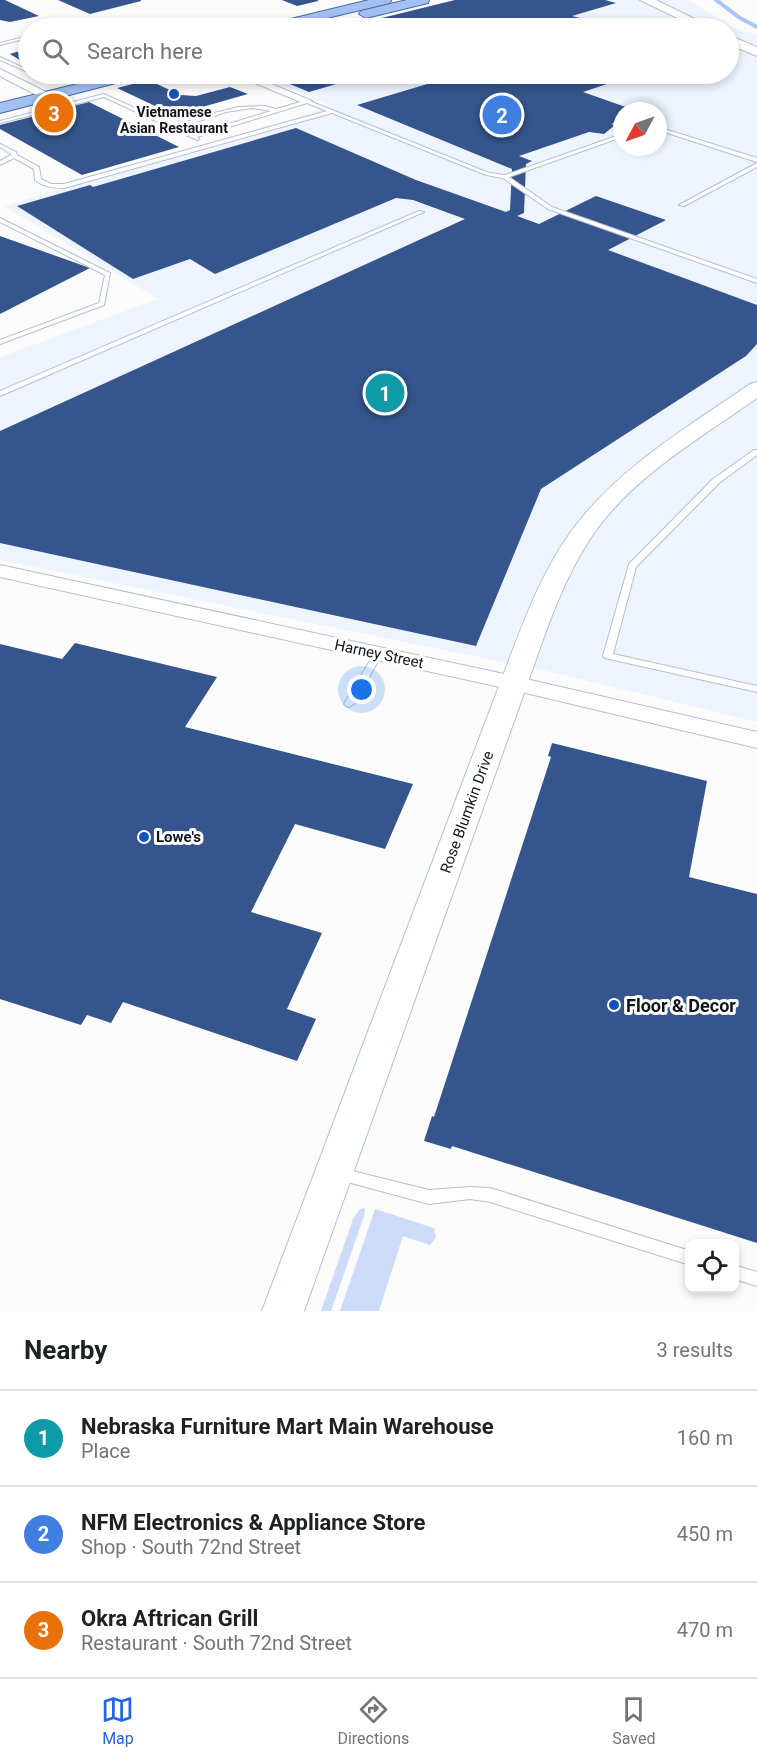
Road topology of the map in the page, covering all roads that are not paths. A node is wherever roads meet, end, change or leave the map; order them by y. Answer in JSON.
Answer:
{"nodes":[{"id":1,"x":385,"y":0,"type":"edge"},
{"id":2,"x":423,"y":0,"type":"edge"},
{"id":3,"x":646,"y":0,"type":"edge"},
{"id":4,"x":312,"y":18,"type":"edge"},
{"id":5,"x":351,"y":18,"type":"edge"},
{"id":6,"x":685,"y":18,"type":"edge"},
{"id":7,"x":18,"y":40,"type":"edge"},
{"id":8,"x":0,"y":44,"type":"edge"},
{"id":9,"x":739,"y":44,"type":"edge"},
{"id":10,"x":757,"y":52,"type":"edge"},
{"id":11,"x":0,"y":58,"type":"edge"},
{"id":12,"x":18,"y":66,"type":"edge"},
{"id":13,"x":1,"y":74,"type":"edge"},
{"id":14,"x":18,"y":82,"type":"edge"},
{"id":15,"x":23,"y":84,"type":"edge"},
{"id":16,"x":60,"y":84,"type":"edge"},
{"id":17,"x":77,"y":84,"type":"edge"},
{"id":18,"x":91,"y":84,"type":"edge"},
{"id":19,"x":265,"y":84,"type":"edge"},
{"id":20,"x":32,"y":88,"type":"junction"},
{"id":21,"x":102,"y":95,"type":"junction"},
{"id":22,"x":0,"y":96,"type":"edge"},
{"id":23,"x":46,"y":96,"type":"junction"},
{"id":24,"x":307,"y":101,"type":"junction"},
{"id":25,"x":0,"y":108,"type":"edge"},
{"id":26,"x":278,"y":111,"type":"junction"},
{"id":27,"x":332,"y":111,"type":"junction"},
{"id":28,"x":0,"y":122,"type":"edge"},
{"id":29,"x":173,"y":128,"type":"junction"},
{"id":30,"x":667,"y":131,"type":"edge"},
{"id":31,"x":613,"y":138,"type":"edge"},
{"id":32,"x":0,"y":145,"type":"edge"},
{"id":33,"x":14,"y":156,"type":"junction"},
{"id":34,"x":757,"y":160,"type":"edge"},
{"id":35,"x":0,"y":163,"type":"edge"},
{"id":36,"x":757,"y":165,"type":"edge"},
{"id":37,"x":505,"y":177,"type":"junction"},
{"id":38,"x":682,"y":205,"type":"dead end"},
{"id":39,"x":421,"y":212,"type":"dead end"},
{"id":40,"x":0,"y":220,"type":"edge"},
{"id":41,"x":757,"y":281,"type":"edge"},
{"id":42,"x":0,"y":342,"type":"edge"},
{"id":43,"x":757,"y":388,"type":"edge"},
{"id":44,"x":0,"y":394,"type":"edge"},
{"id":45,"x":757,"y":452,"type":"edge"},
{"id":46,"x":0,"y":571,"type":"edge"},
{"id":47,"x":378,"y":654,"type":"junction"},
{"id":48,"x":513,"y":683,"type":"junction"},
{"id":49,"x":757,"y":690,"type":"edge"},
{"id":50,"x":349,"y":704,"type":"dead end"},
{"id":51,"x":757,"y":740,"type":"edge"},
{"id":52,"x":334,"y":1173,"type":"junction"},
{"id":53,"x":685,"y":1256,"type":"edge"},
{"id":54,"x":739,"y":1273,"type":"edge"},
{"id":55,"x":757,"y":1279,"type":"edge"},
{"id":56,"x":283,"y":1311,"type":"edge"}],
"edges":[{"from":1,"to":4,"type":"main road"},
{"from":2,"to":5,"type":"main road"},
{"from":3,"to":6,"type":"main road"},
{"from":7,"to":8,"type":"lane"},
{"from":9,"to":10,"type":"main road"},
{"from":11,"to":12,"type":"lane"},
{"from":13,"to":14,"type":"street"},
{"from":15,"to":20,"type":"street"},
{"from":16,"to":20,"type":"main road"},
{"from":17,"to":23,"type":"main road"},
{"from":18,"to":21,"type":"lane"},
{"from":19,"to":24,"type":"street"},
{"from":20,"to":22,"type":"main road"},
{"from":20,"to":23,"type":"street"},
{"from":21,"to":28,"type":"lane"},
{"from":21,"to":29,"type":"lane"},
{"from":23,"to":25,"type":"main road"},
{"from":24,"to":26,"type":"lane"},
{"from":24,"to":27,"type":"lane"},
{"from":26,"to":29,"type":"lane"},
{"from":26,"to":29,"type":"lane"},
{"from":27,"to":33,"type":"lane"},
{"from":27,"to":37,"type":"lane"},
{"from":30,"to":34,"type":"lane"},
{"from":31,"to":37,"type":"lane"},
{"from":32,"to":33,"type":"lane"},
{"from":33,"to":35,"type":"lane"},
{"from":36,"to":38,"type":"lane"},
{"from":37,"to":41,"type":"lane"},
{"from":39,"to":44,"type":"lane"},
{"from":40,"to":42,"type":"lane"},
{"from":43,"to":48,"type":"main road","name":"Rose Blumkin Drive"},
{"from":45,"to":49,"type":"lane"},
{"from":46,"to":47,"type":"street","name":"Harney Street"},
{"from":47,"to":48,"type":"street","name":"Harney Street"},
{"from":47,"to":50,"type":"lane"},
{"from":48,"to":51,"type":"street","name":"Harney Street"},
{"from":48,"to":52,"type":"main road","name":"Rose Blumkin Drive"},
{"from":52,"to":53,"type":"lane"},
{"from":52,"to":56,"type":"main road","name":"Rose Blumkin Drive"},
{"from":54,"to":55,"type":"lane"}]}
